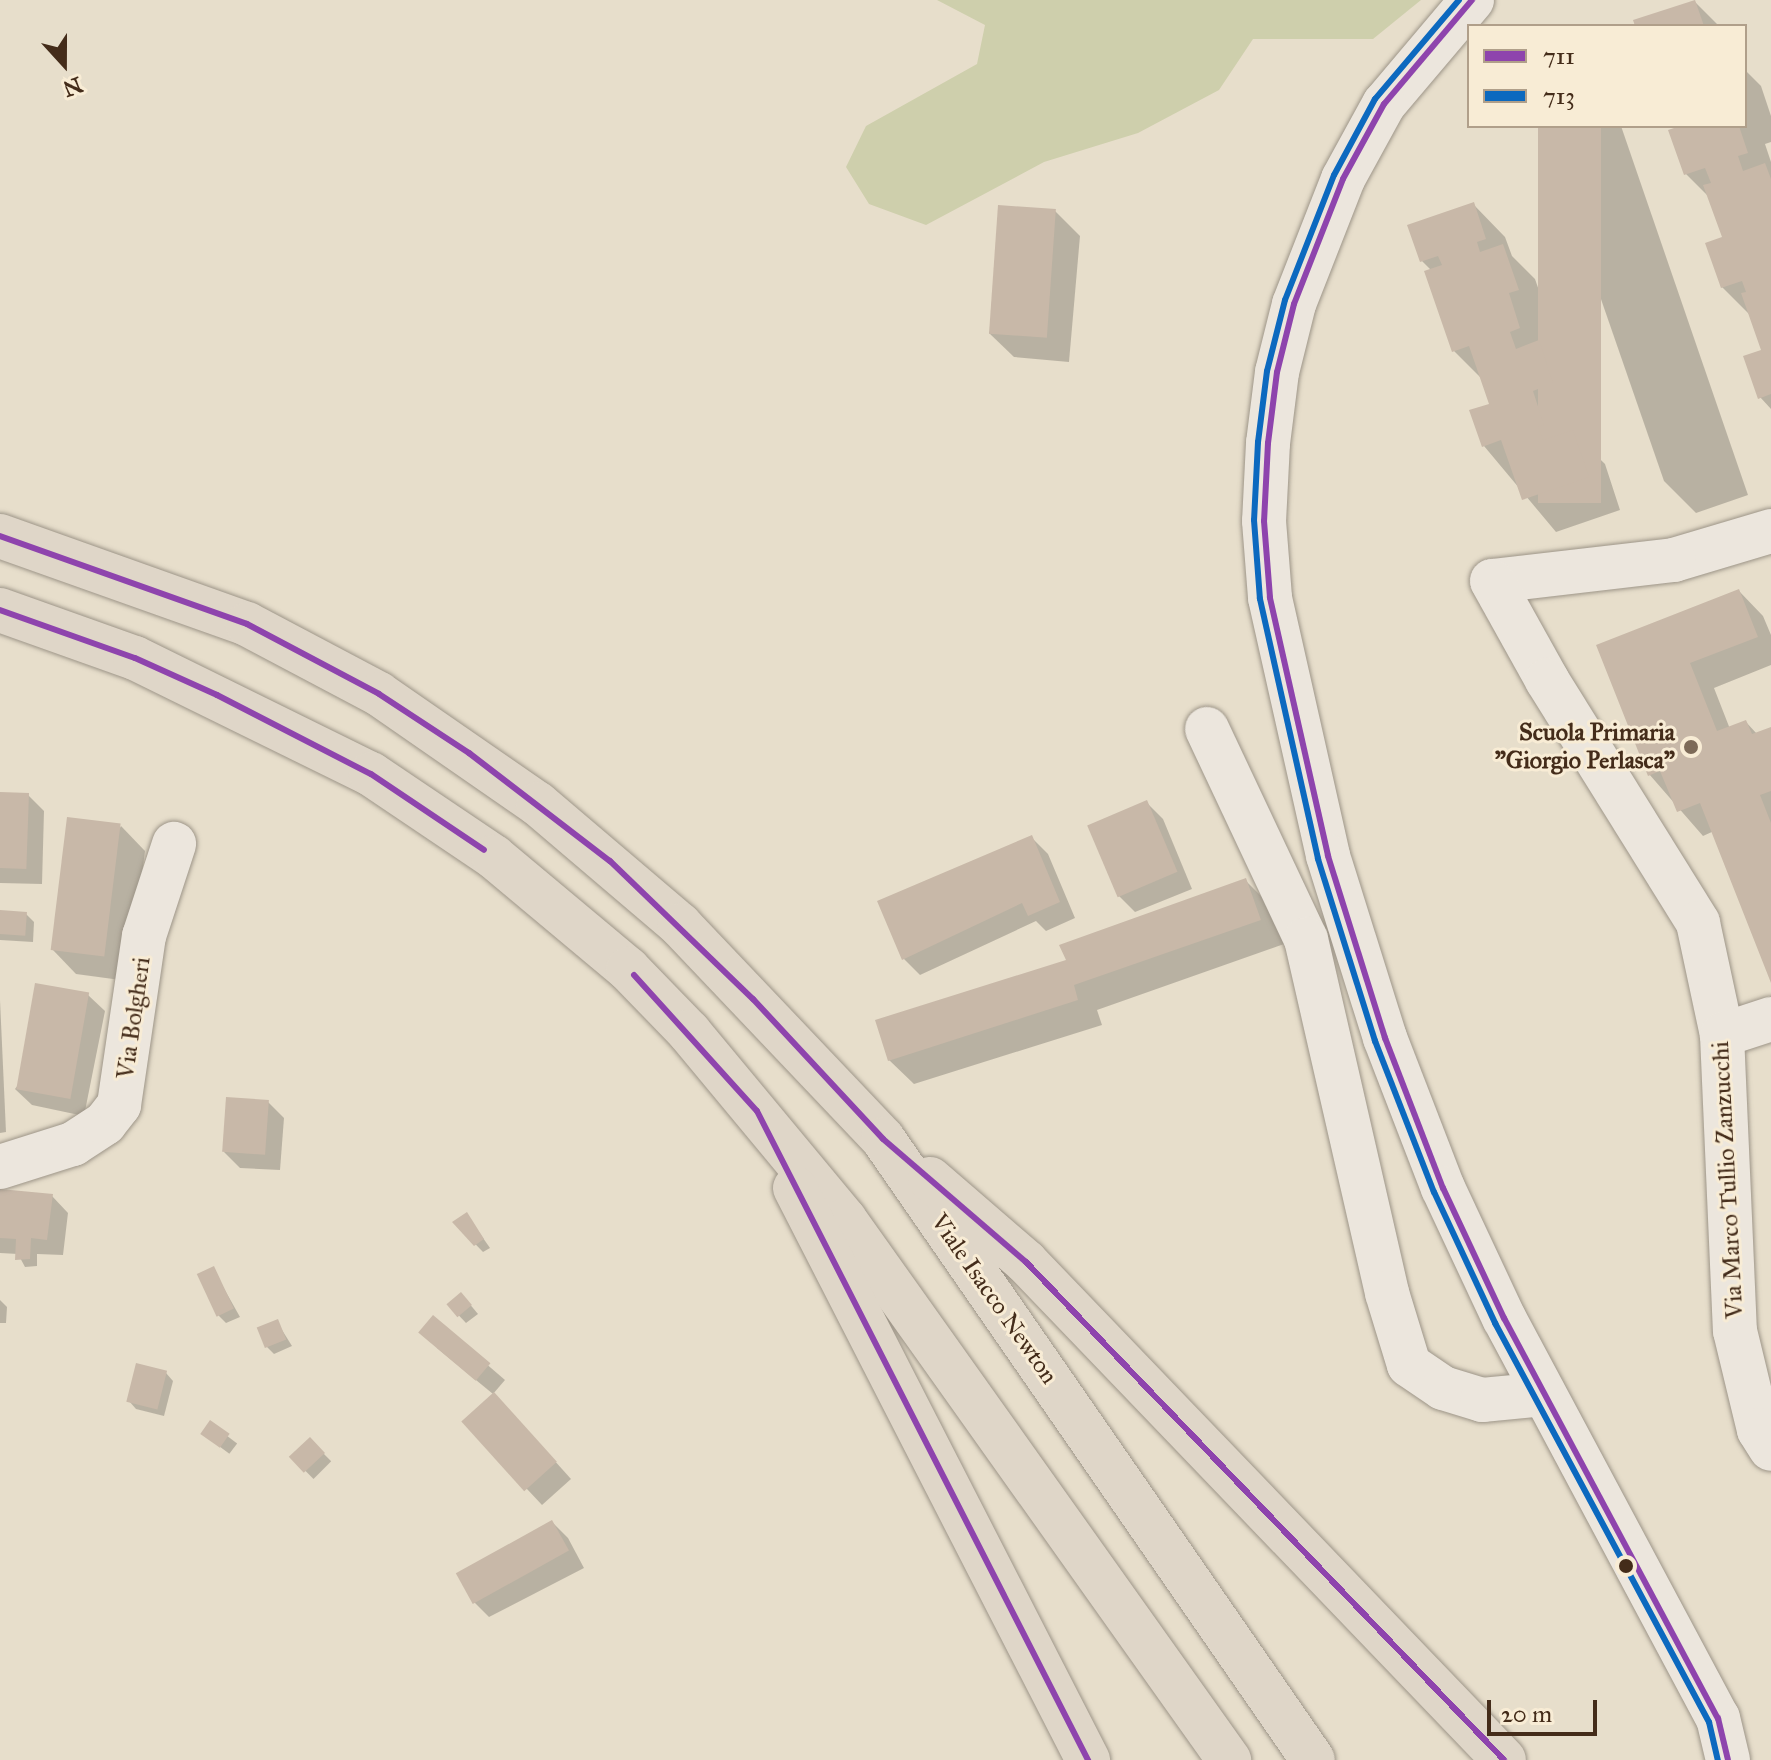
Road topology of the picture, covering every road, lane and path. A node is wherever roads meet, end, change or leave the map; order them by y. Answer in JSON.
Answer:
{"nodes":[{"id":1,"x":1472,"y":0,"type":"edge"},
{"id":2,"x":1771,"y":531,"type":"edge"},
{"id":3,"x":0,"y":536,"type":"edge"},
{"id":4,"x":0,"y":610,"type":"edge"},
{"id":5,"x":1207,"y":729,"type":"dead end"},
{"id":6,"x":174,"y":844,"type":"dead end"},
{"id":7,"x":1771,"y":1019,"type":"edge"},
{"id":8,"x":1722,"y":1035,"type":"junction"},
{"id":9,"x":757,"y":1111,"type":"junction"},
{"id":10,"x":883,"y":1139,"type":"junction"},
{"id":11,"x":0,"y":1167,"type":"edge"},
{"id":12,"x":1544,"y":1394,"type":"junction"},
{"id":13,"x":1771,"y":1449,"type":"edge"},
{"id":14,"x":1088,"y":1760,"type":"edge"},
{"id":15,"x":1229,"y":1760,"type":"edge"},
{"id":16,"x":1313,"y":1760,"type":"edge"},
{"id":17,"x":1504,"y":1760,"type":"edge"},
{"id":18,"x":1728,"y":1760,"type":"edge"}],
"edges":[{"from":1,"to":12,"type":"street"},
{"from":2,"to":8,"type":"street","name":"Via Marco Tullio Zanzucchi"},
{"from":3,"to":10,"type":"highway","name":"Viale Isacco Newton"},
{"from":4,"to":9,"type":"highway"},
{"from":5,"to":12,"type":"street"},
{"from":6,"to":11,"type":"street","name":"Via Bolgheri"},
{"from":7,"to":8,"type":"street"},
{"from":8,"to":13,"type":"street","name":"Via Marco Tullio Zanzucchi"},
{"from":9,"to":14,"type":"highway"},
{"from":9,"to":15,"type":"highway"},
{"from":10,"to":16,"type":"highway","name":"Viale Isacco Newton"},
{"from":10,"to":17,"type":"highway"},
{"from":12,"to":18,"type":"street"}]}
